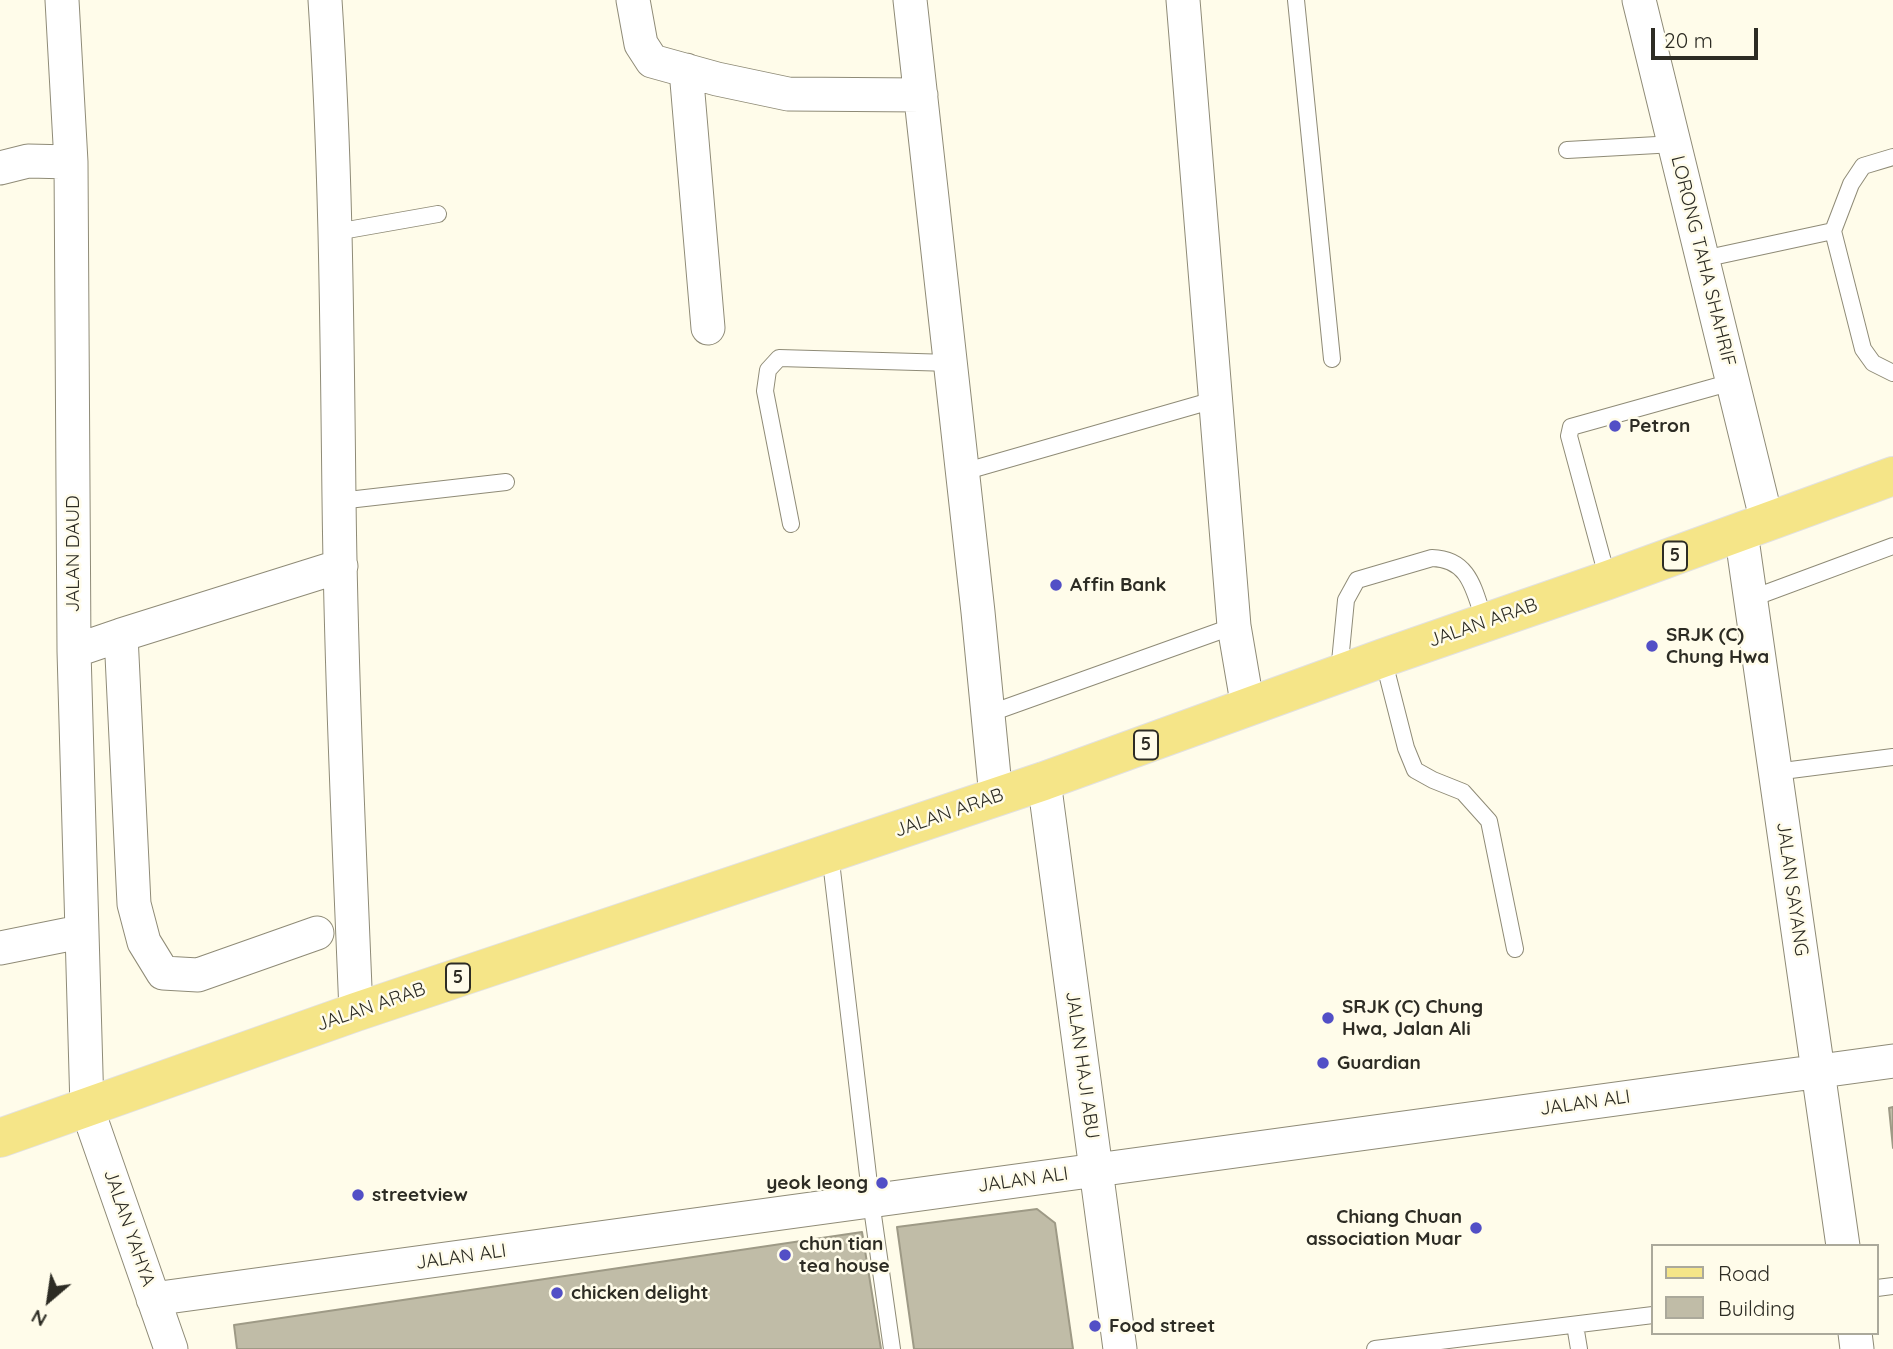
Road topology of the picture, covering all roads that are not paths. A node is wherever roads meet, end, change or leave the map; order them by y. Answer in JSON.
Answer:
{"nodes":[{"id":1,"x":62,"y":0,"type":"edge"},
{"id":2,"x":324,"y":0,"type":"edge"},
{"id":3,"x":633,"y":0,"type":"edge"},
{"id":4,"x":910,"y":0,"type":"edge"},
{"id":5,"x":1183,"y":0,"type":"edge"},
{"id":6,"x":1296,"y":0,"type":"edge"},
{"id":7,"x":1639,"y":0,"type":"edge"},
{"id":8,"x":686,"y":70,"type":"junction"},
{"id":9,"x":920,"y":95,"type":"junction"},
{"id":10,"x":1675,"y":144,"type":"junction"},
{"id":11,"x":1567,"y":150,"type":"dead end"},
{"id":12,"x":1893,"y":157,"type":"edge"},
{"id":13,"x":71,"y":162,"type":"junction"},
{"id":14,"x":0,"y":168,"type":"edge"},
{"id":15,"x":438,"y":214,"type":"dead end"},
{"id":16,"x":1833,"y":231,"type":"junction"},
{"id":17,"x":336,"y":232,"type":"junction"},
{"id":18,"x":1703,"y":259,"type":"junction"},
{"id":19,"x":708,"y":328,"type":"dead end"},
{"id":20,"x":1332,"y":359,"type":"dead end"},
{"id":21,"x":951,"y":363,"type":"junction"},
{"id":22,"x":1893,"y":373,"type":"edge"},
{"id":23,"x":1732,"y":382,"type":"junction"},
{"id":24,"x":1214,"y":400,"type":"junction"},
{"id":25,"x":963,"y":472,"type":"junction"},
{"id":26,"x":1893,"y":476,"type":"edge"},
{"id":27,"x":506,"y":482,"type":"dead end"},
{"id":28,"x":339,"y":501,"type":"junction"},
{"id":29,"x":791,"y":524,"type":"dead end"},
{"id":30,"x":1754,"y":527,"type":"junction"},
{"id":31,"x":1893,"y":546,"type":"edge"},
{"id":32,"x":341,"y":566,"type":"junction"},
{"id":33,"x":1608,"y":580,"type":"junction"},
{"id":34,"x":1750,"y":599,"type":"junction"},
{"id":35,"x":1485,"y":622,"type":"junction"},
{"id":36,"x":1234,"y":626,"type":"junction"},
{"id":37,"x":121,"y":635,"type":"junction"},
{"id":38,"x":74,"y":651,"type":"junction"},
{"id":39,"x":1383,"y":658,"type":"junction"},
{"id":40,"x":1339,"y":675,"type":"junction"},
{"id":41,"x":1248,"y":708,"type":"junction"},
{"id":42,"x":988,"y":714,"type":"junction"},
{"id":43,"x":1893,"y":757,"type":"edge"},
{"id":44,"x":1775,"y":772,"type":"junction"},
{"id":45,"x":1044,"y":781,"type":"junction"},
{"id":46,"x":996,"y":797,"type":"junction"},
{"id":47,"x":830,"y":853,"type":"junction"},
{"id":48,"x":80,"y":932,"type":"junction"},
{"id":49,"x":317,"y":933,"type":"dead end"},
{"id":50,"x":0,"y":948,"type":"edge"},
{"id":51,"x":1514,"y":949,"type":"dead end"},
{"id":52,"x":356,"y":1012,"type":"junction"},
{"id":53,"x":1893,"y":1061,"type":"edge"},
{"id":54,"x":1818,"y":1071,"type":"junction"},
{"id":55,"x":87,"y":1108,"type":"junction"},
{"id":56,"x":0,"y":1138,"type":"edge"},
{"id":57,"x":1097,"y":1170,"type":"junction"},
{"id":58,"x":871,"y":1201,"type":"junction"},
{"id":59,"x":1843,"y":1244,"type":"edge"},
{"id":60,"x":153,"y":1299,"type":"junction"},
{"id":61,"x":1652,"y":1315,"type":"edge"},
{"id":62,"x":1575,"y":1325,"type":"junction"},
{"id":63,"x":172,"y":1349,"type":"edge"},
{"id":64,"x":892,"y":1349,"type":"edge"},
{"id":65,"x":1120,"y":1349,"type":"edge"},
{"id":66,"x":1375,"y":1349,"type":"edge"},
{"id":67,"x":1579,"y":1349,"type":"edge"}],
"edges":[{"from":1,"to":13,"type":"street","name":"JALAN DAUD"},
{"from":2,"to":17,"type":"street"},
{"from":3,"to":8,"type":"street"},
{"from":4,"to":9,"type":"street"},
{"from":5,"to":24,"type":"street"},
{"from":6,"to":20,"type":"lane"},
{"from":7,"to":10,"type":"street","name":"LORONG TAHA SHAHRIF"},
{"from":8,"to":9,"type":"street"},
{"from":8,"to":19,"type":"street"},
{"from":9,"to":21,"type":"street"},
{"from":10,"to":11,"type":"lane"},
{"from":10,"to":18,"type":"street","name":"LORONG TAHA SHAHRIF"},
{"from":12,"to":16,"type":"lane"},
{"from":13,"to":14,"type":"street"},
{"from":13,"to":38,"type":"street","name":"JALAN DAUD"},
{"from":15,"to":17,"type":"lane"},
{"from":16,"to":18,"type":"lane"},
{"from":16,"to":22,"type":"lane"},
{"from":17,"to":28,"type":"street"},
{"from":18,"to":23,"type":"street","name":"LORONG TAHA SHAHRIF"},
{"from":21,"to":25,"type":"street"},
{"from":21,"to":29,"type":"lane"},
{"from":23,"to":30,"type":"street","name":"LORONG TAHA SHAHRIF"},
{"from":23,"to":33,"type":"lane"},
{"from":24,"to":25,"type":"lane"},
{"from":24,"to":36,"type":"street"},
{"from":25,"to":42,"type":"street"},
{"from":26,"to":30,"type":"main road","name":"JALAN ARAB","number":"5"},
{"from":27,"to":28,"type":"lane"},
{"from":28,"to":32,"type":"street"},
{"from":30,"to":33,"type":"main road","name":"JALAN ARAB","number":"5"},
{"from":30,"to":34,"type":"street","name":"JALAN SAYANG"},
{"from":31,"to":34,"type":"lane"},
{"from":32,"to":37,"type":"street"},
{"from":32,"to":52,"type":"street"},
{"from":33,"to":35,"type":"main road","name":"JALAN ARAB","number":"5"},
{"from":34,"to":44,"type":"street","name":"JALAN SAYANG"},
{"from":35,"to":39,"type":"main road","name":"JALAN ARAB","number":"5"},
{"from":35,"to":40,"type":"lane"},
{"from":36,"to":41,"type":"street"},
{"from":36,"to":42,"type":"lane"},
{"from":37,"to":38,"type":"street"},
{"from":37,"to":49,"type":"street"},
{"from":38,"to":48,"type":"street","name":"JALAN DAUD"},
{"from":39,"to":40,"type":"main road","name":"JALAN ARAB","number":"5"},
{"from":39,"to":51,"type":"lane"},
{"from":40,"to":41,"type":"main road","name":"JALAN ARAB","number":"5"},
{"from":41,"to":45,"type":"main road","name":"JALAN ARAB","number":"5"},
{"from":42,"to":46,"type":"street"},
{"from":43,"to":44,"type":"lane"},
{"from":44,"to":54,"type":"street","name":"JALAN SAYANG"},
{"from":45,"to":46,"type":"main road","name":"JALAN ARAB","number":"5"},
{"from":45,"to":57,"type":"street","name":"JALAN HAJI ABU"},
{"from":46,"to":47,"type":"main road","name":"JALAN ARAB","number":"5"},
{"from":47,"to":52,"type":"main road","name":"JALAN ARAB","number":"5"},
{"from":47,"to":58,"type":"lane"},
{"from":48,"to":50,"type":"street"},
{"from":48,"to":55,"type":"street","name":"JALAN DAUD"},
{"from":52,"to":55,"type":"main road","name":"JALAN ARAB","number":"5"},
{"from":53,"to":54,"type":"street","name":"JALAN ALI"},
{"from":54,"to":57,"type":"street","name":"JALAN ALI"},
{"from":54,"to":59,"type":"street","name":"JALAN SAYANG"},
{"from":55,"to":56,"type":"main road","name":"JALAN ARAB","number":"5"},
{"from":55,"to":60,"type":"street","name":"JALAN YAHYA"},
{"from":57,"to":58,"type":"street","name":"JALAN ALI"},
{"from":57,"to":65,"type":"street","name":"JALAN HAJI ABU"},
{"from":58,"to":60,"type":"street","name":"JALAN ALI"},
{"from":58,"to":64,"type":"lane"},
{"from":60,"to":63,"type":"street","name":"JALAN YAHYA"},
{"from":61,"to":62,"type":"lane"},
{"from":62,"to":66,"type":"lane"},
{"from":62,"to":67,"type":"lane"}]}
